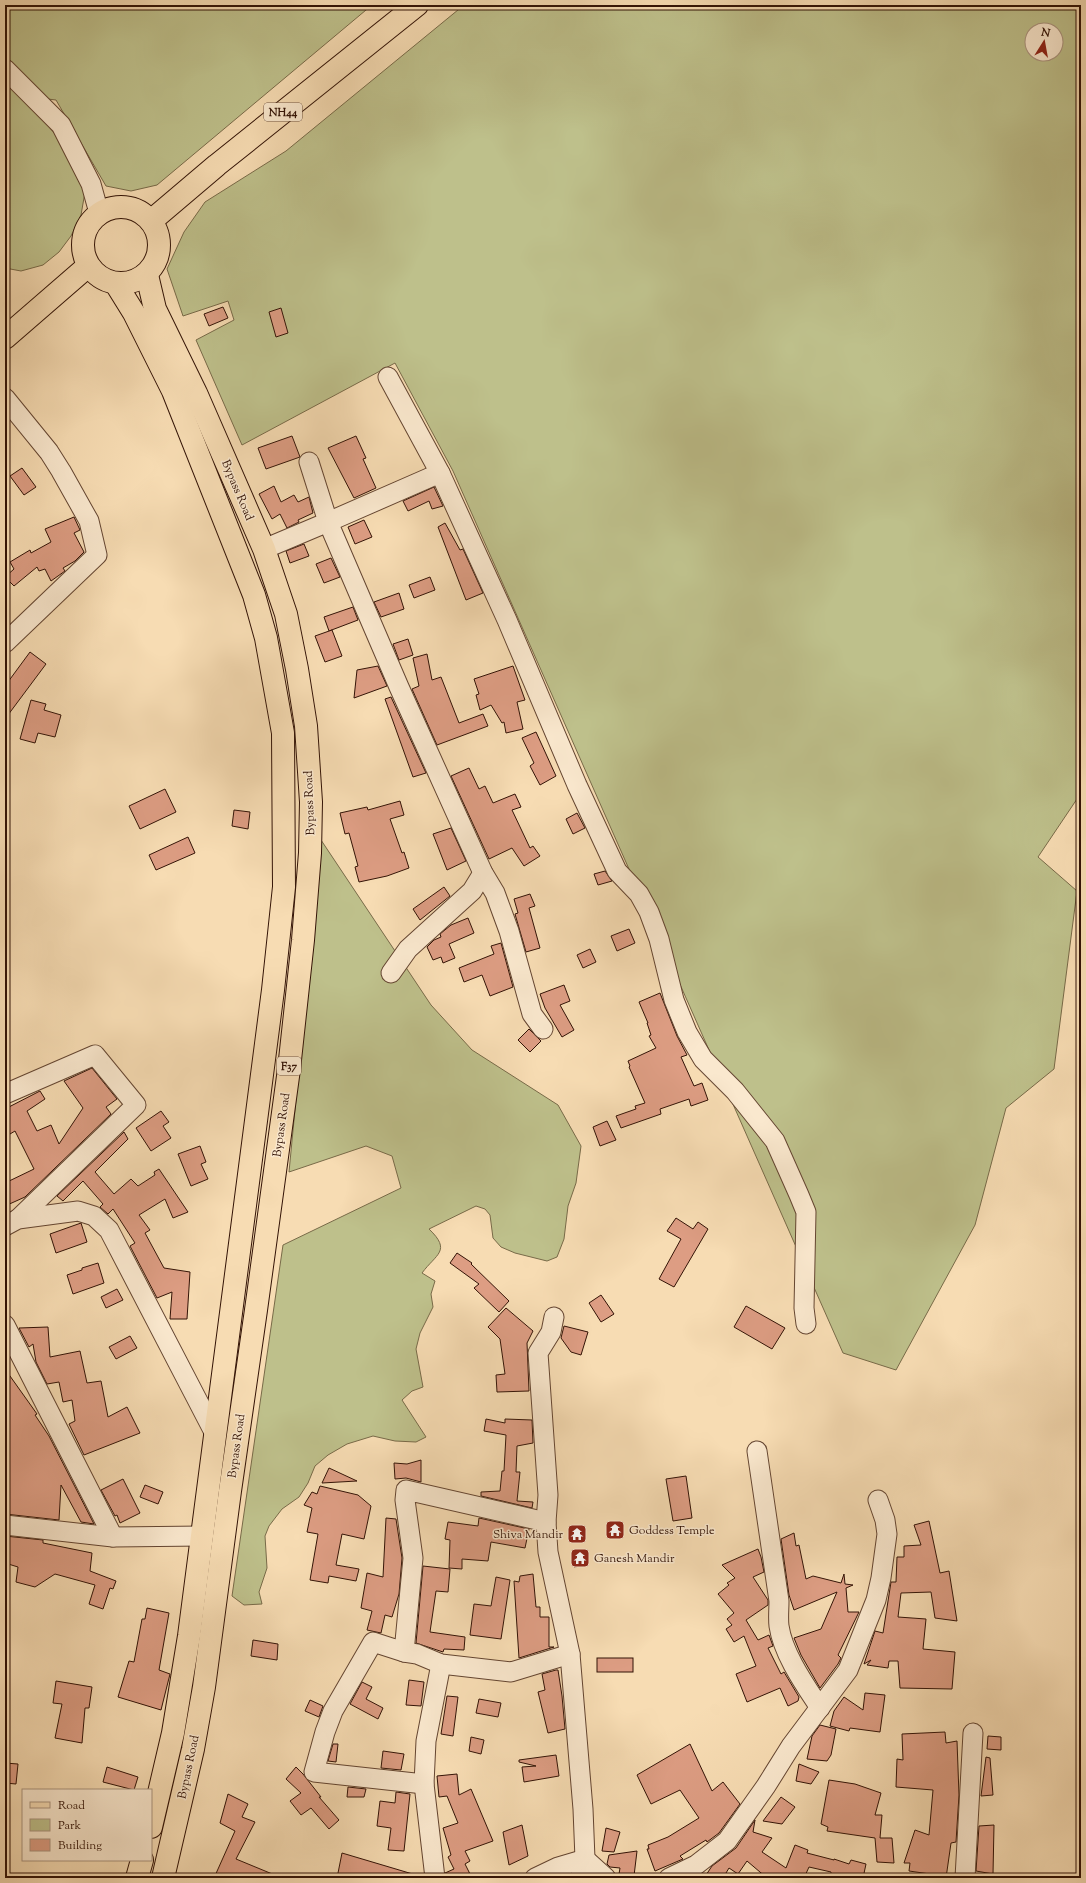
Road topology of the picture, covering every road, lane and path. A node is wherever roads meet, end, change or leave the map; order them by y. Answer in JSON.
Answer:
{"nodes":[{"id":1,"x":417,"y":5,"type":"edge"},
{"id":2,"x":5,"y":69,"type":"edge"},
{"id":3,"x":99,"y":213,"type":"junction"},
{"id":4,"x":152,"y":221,"type":"junction"},
{"id":5,"x":88,"y":266,"type":"junction"},
{"id":6,"x":147,"y":275,"type":"junction"},
{"id":7,"x":116,"y":284,"type":"junction"},
{"id":8,"x":5,"y":338,"type":"edge"},
{"id":9,"x":388,"y":377,"type":"dead end"},
{"id":10,"x":5,"y":398,"type":"edge"},
{"id":11,"x":309,"y":462,"type":"dead end"},
{"id":12,"x":440,"y":473,"type":"junction"},
{"id":13,"x":328,"y":522,"type":"junction"},
{"id":14,"x":264,"y":549,"type":"junction"},
{"id":15,"x":5,"y":643,"type":"edge"},
{"id":16,"x":306,"y":726,"type":"junction"},
{"id":17,"x":283,"y":733,"type":"junction"},
{"id":18,"x":483,"y":873,"type":"junction"},
{"id":19,"x":390,"y":973,"type":"dead end"},
{"id":20,"x":543,"y":1029,"type":"dead end"},
{"id":21,"x":5,"y":1094,"type":"edge"},
{"id":22,"x":12,"y":1223,"type":"edge"},
{"id":23,"x":554,"y":1317,"type":"dead end"},
{"id":24,"x":806,"y":1324,"type":"dead end"},
{"id":25,"x":5,"y":1325,"type":"edge"},
{"id":26,"x":215,"y":1434,"type":"junction"},
{"id":27,"x":757,"y":1451,"type":"dead end"},
{"id":28,"x":878,"y":1500,"type":"dead end"},
{"id":29,"x":546,"y":1522,"type":"junction"},
{"id":30,"x":5,"y":1526,"type":"edge"},
{"id":31,"x":203,"y":1536,"type":"junction"},
{"id":32,"x":113,"y":1537,"type":"junction"},
{"id":33,"x":404,"y":1652,"type":"junction"},
{"id":34,"x":570,"y":1654,"type":"junction"},
{"id":35,"x":441,"y":1664,"type":"junction"},
{"id":36,"x":820,"y":1708,"type":"junction"},
{"id":37,"x":973,"y":1733,"type":"dead end"},
{"id":38,"x":424,"y":1784,"type":"junction"},
{"id":39,"x":152,"y":1823,"type":"edge"},
{"id":40,"x":585,"y":1859,"type":"junction"},
{"id":41,"x":142,"y":1861,"type":"edge"},
{"id":42,"x":137,"y":1878,"type":"edge"},
{"id":43,"x":163,"y":1878,"type":"edge"},
{"id":44,"x":435,"y":1878,"type":"edge"},
{"id":45,"x":535,"y":1878,"type":"edge"},
{"id":46,"x":580,"y":1878,"type":"edge"},
{"id":47,"x":606,"y":1878,"type":"edge"},
{"id":48,"x":669,"y":1878,"type":"edge"},
{"id":49,"x":965,"y":1878,"type":"edge"}],
"edges":[{"from":1,"to":4,"type":"main road","number":"NH44"},
{"from":2,"to":3,"type":"street"},
{"from":3,"to":4,"type":"main road"},
{"from":3,"to":5,"type":"main road"},
{"from":4,"to":6,"type":"main road"},
{"from":5,"to":7,"type":"main road"},
{"from":5,"to":8,"type":"main road"},
{"from":6,"to":7,"type":"main road"},
{"from":6,"to":14,"type":"main road","name":"Bypass Road","number":"F37"},
{"from":7,"to":17,"type":"main road","name":"Bypass Road","number":"F37"},
{"from":9,"to":12,"type":"street"},
{"from":10,"to":15,"type":"street"},
{"from":11,"to":13,"type":"street"},
{"from":12,"to":13,"type":"street"},
{"from":12,"to":24,"type":"street"},
{"from":13,"to":14,"type":"street"},
{"from":13,"to":18,"type":"street"},
{"from":14,"to":16,"type":"main road","name":"Bypass Road","number":"F37"},
{"from":16,"to":17,"type":"main road"},
{"from":16,"to":43,"type":"main road","name":"Bypass Road","number":"F37"},
{"from":17,"to":26,"type":"main road","name":"Bypass Road","number":"F37"},
{"from":18,"to":19,"type":"street"},
{"from":18,"to":20,"type":"street"},
{"from":21,"to":22,"type":"street"},
{"from":22,"to":26,"type":"street"},
{"from":23,"to":29,"type":"street"},
{"from":25,"to":32,"type":"street"},
{"from":26,"to":31,"type":"main road","name":"Bypass Road","number":"F37"},
{"from":27,"to":36,"type":"street"},
{"from":28,"to":36,"type":"street"},
{"from":29,"to":33,"type":"street"},
{"from":29,"to":34,"type":"street"},
{"from":30,"to":32,"type":"street"},
{"from":31,"to":32,"type":"street"},
{"from":31,"to":39,"type":"main road","name":"Bypass Road","number":"F37"},
{"from":33,"to":35,"type":"street"},
{"from":33,"to":38,"type":"street"},
{"from":34,"to":35,"type":"street"},
{"from":34,"to":40,"type":"street"},
{"from":35,"to":38,"type":"street"},
{"from":36,"to":48,"type":"street"},
{"from":37,"to":49,"type":"street"},
{"from":38,"to":44,"type":"street"},
{"from":40,"to":45,"type":"street"},
{"from":40,"to":46,"type":"street"},
{"from":40,"to":47,"type":"street"},
{"from":41,"to":42,"type":"main road"}]}
